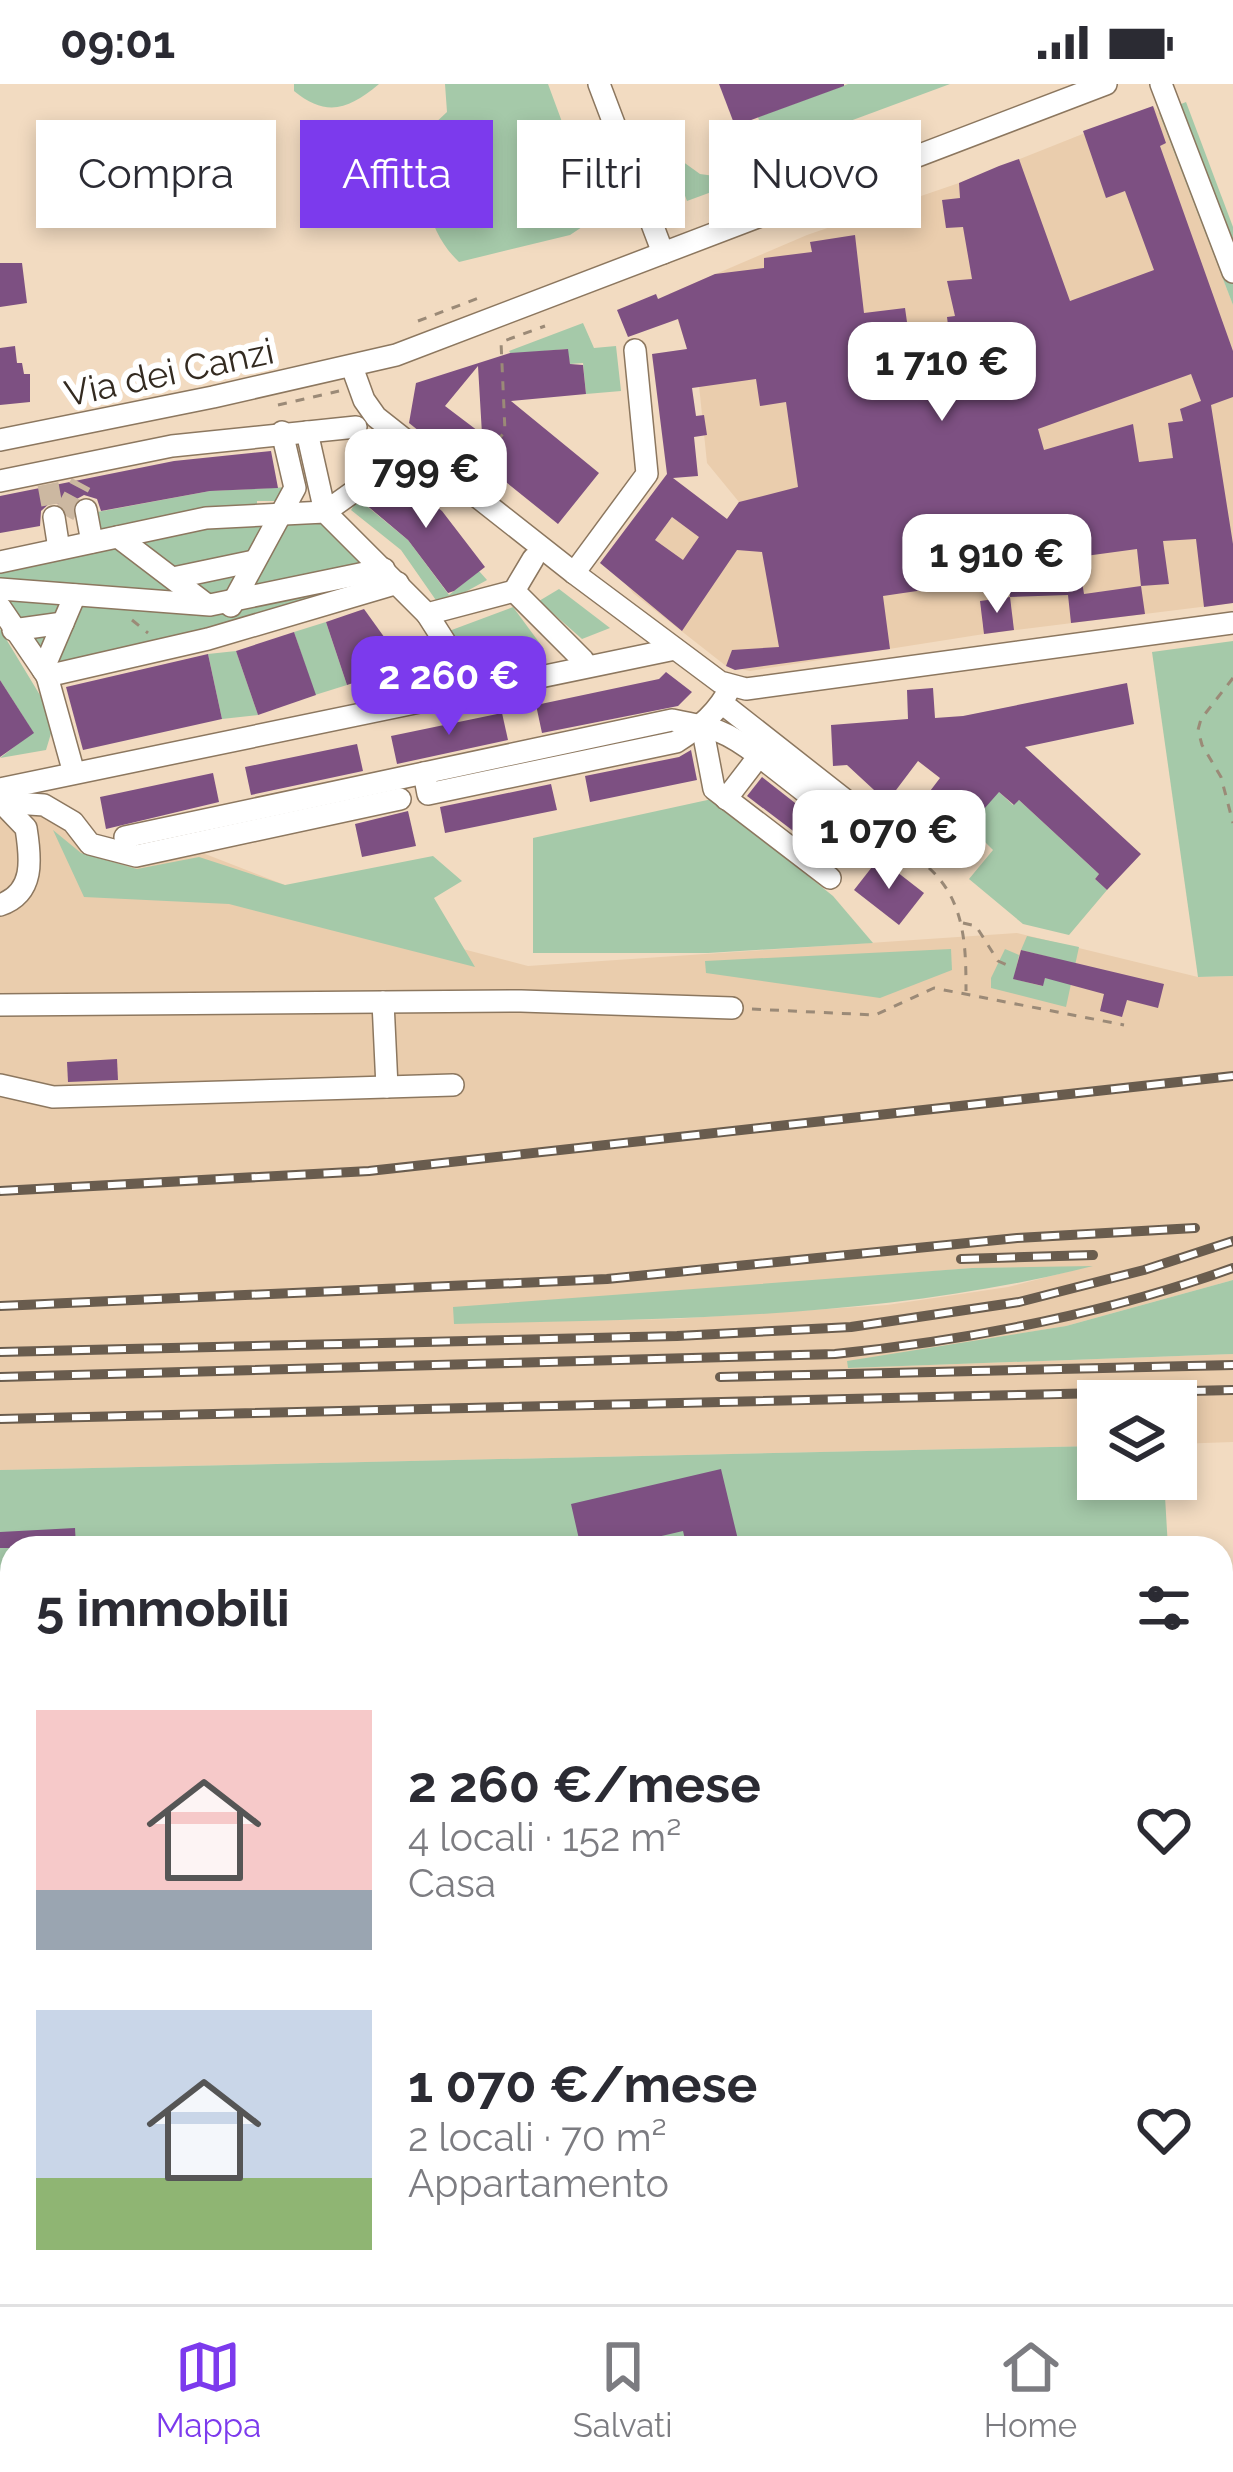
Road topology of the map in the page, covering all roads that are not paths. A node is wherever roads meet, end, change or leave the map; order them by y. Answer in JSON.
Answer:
{"nodes":[{"id":1,"x":599,"y":84,"type":"edge"},
{"id":2,"x":1106,"y":84,"type":"edge"},
{"id":3,"x":1162,"y":84,"type":"edge"},
{"id":4,"x":663,"y":254,"type":"junction"},
{"id":5,"x":1233,"y":272,"type":"edge"},
{"id":6,"x":634,"y":350,"type":"dead end"},
{"id":7,"x":352,"y":367,"type":"junction"},
{"id":8,"x":356,"y":427,"type":"dead end"},
{"id":9,"x":282,"y":432,"type":"junction"},
{"id":10,"x":307,"y":432,"type":"junction"},
{"id":11,"x":0,"y":440,"type":"edge"},
{"id":12,"x":386,"y":449,"type":"dead end"},
{"id":13,"x":0,"y":481,"type":"edge"},
{"id":14,"x":282,"y":512,"type":"junction"},
{"id":15,"x":326,"y":512,"type":"junction"},
{"id":16,"x":64,"y":524,"type":"junction"},
{"id":17,"x":118,"y":537,"type":"junction"},
{"id":18,"x":92,"y":542,"type":"junction"},
{"id":19,"x":533,"y":559,"type":"dead end"},
{"id":20,"x":254,"y":561,"type":"junction"},
{"id":21,"x":0,"y":562,"type":"edge"},
{"id":22,"x":574,"y":573,"type":"junction"},
{"id":23,"x":391,"y":576,"type":"junction"},
{"id":24,"x":173,"y":578,"type":"junction"},
{"id":25,"x":0,"y":589,"type":"edge"},
{"id":26,"x":514,"y":591,"type":"junction"},
{"id":27,"x":76,"y":595,"type":"junction"},
{"id":28,"x":236,"y":599,"type":"junction"},
{"id":29,"x":206,"y":604,"type":"junction"},
{"id":30,"x":0,"y":607,"type":"edge"},
{"id":31,"x":427,"y":614,"type":"junction"},
{"id":32,"x":1233,"y":622,"type":"edge"},
{"id":33,"x":63,"y":623,"type":"junction"},
{"id":34,"x":13,"y":630,"type":"junction"},
{"id":35,"x":208,"y":639,"type":"junction"},
{"id":36,"x":675,"y":649,"type":"junction"},
{"id":37,"x":583,"y":660,"type":"dead end"},
{"id":38,"x":45,"y":673,"type":"junction"},
{"id":39,"x":471,"y":683,"type":"dead end"},
{"id":40,"x":727,"y":695,"type":"junction"},
{"id":41,"x":702,"y":726,"type":"junction"},
{"id":42,"x":759,"y":756,"type":"junction"},
{"id":43,"x":72,"y":766,"type":"dead end"},
{"id":44,"x":0,"y":789,"type":"edge"},
{"id":45,"x":400,"y":799,"type":"dead end"},
{"id":46,"x":726,"y":799,"type":"junction"},
{"id":47,"x":1,"y":803,"type":"edge"},
{"id":48,"x":125,"y":837,"type":"dead end"},
{"id":49,"x":869,"y":842,"type":"dead end"},
{"id":50,"x":914,"y":854,"type":"road end"},
{"id":51,"x":830,"y":878,"type":"dead end"},
{"id":52,"x":0,"y":905,"type":"edge"},
{"id":53,"x":383,"y":1002,"type":"junction"},
{"id":54,"x":0,"y":1005,"type":"edge"},
{"id":55,"x":732,"y":1008,"type":"road end"},
{"id":56,"x":0,"y":1084,"type":"edge"},
{"id":57,"x":453,"y":1085,"type":"dead end"},
{"id":58,"x":387,"y":1087,"type":"junction"}],
"edges":[{"from":1,"to":4,"type":"street"},
{"from":2,"to":4,"type":"street","name":"Via dei Canzi"},
{"from":3,"to":5,"type":"street"},
{"from":4,"to":7,"type":"street","name":"Via dei Canzi"},
{"from":6,"to":22,"type":"street"},
{"from":7,"to":11,"type":"street","name":"Via dei Canzi"},
{"from":7,"to":22,"type":"street"},
{"from":8,"to":10,"type":"street"},
{"from":9,"to":10,"type":"street"},
{"from":9,"to":13,"type":"street"},
{"from":9,"to":14,"type":"street"},
{"from":10,"to":15,"type":"street"},
{"from":12,"to":15,"type":"street"},
{"from":14,"to":15,"type":"street"},
{"from":14,"to":17,"type":"street"},
{"from":14,"to":20,"type":"street"},
{"from":15,"to":23,"type":"street"},
{"from":16,"to":18,"type":"street"},
{"from":16,"to":18,"type":"street"},
{"from":16,"to":21,"type":"street"},
{"from":17,"to":18,"type":"street"},
{"from":17,"to":24,"type":"street"},
{"from":19,"to":26,"type":"street"},
{"from":20,"to":24,"type":"street"},
{"from":20,"to":28,"type":"street"},
{"from":22,"to":36,"type":"street"},
{"from":23,"to":28,"type":"street"},
{"from":23,"to":31,"type":"street"},
{"from":23,"to":35,"type":"street"},
{"from":24,"to":29,"type":"street"},
{"from":25,"to":27,"type":"street"},
{"from":26,"to":31,"type":"street"},
{"from":26,"to":37,"type":"street"},
{"from":27,"to":29,"type":"street"},
{"from":27,"to":33,"type":"street"},
{"from":28,"to":29,"type":"street"},
{"from":28,"to":35,"type":"street"},
{"from":30,"to":34,"type":"street"},
{"from":31,"to":39,"type":"street"},
{"from":32,"to":40,"type":"street"},
{"from":33,"to":34,"type":"street"},
{"from":33,"to":38,"type":"street"},
{"from":34,"to":38,"type":"street"},
{"from":35,"to":38,"type":"street"},
{"from":36,"to":40,"type":"street"},
{"from":36,"to":44,"type":"street"},
{"from":38,"to":43,"type":"street"},
{"from":40,"to":41,"type":"street"},
{"from":40,"to":50,"type":"street"},
{"from":41,"to":42,"type":"street"},
{"from":41,"to":46,"type":"street"},
{"from":41,"to":48,"type":"street"},
{"from":42,"to":46,"type":"street"},
{"from":42,"to":49,"type":"street"},
{"from":45,"to":47,"type":"street"},
{"from":46,"to":51,"type":"street"},
{"from":47,"to":52,"type":"street"},
{"from":53,"to":54,"type":"street"},
{"from":53,"to":55,"type":"street"},
{"from":53,"to":58,"type":"street"},
{"from":56,"to":58,"type":"street"},
{"from":57,"to":58,"type":"street"}]}
